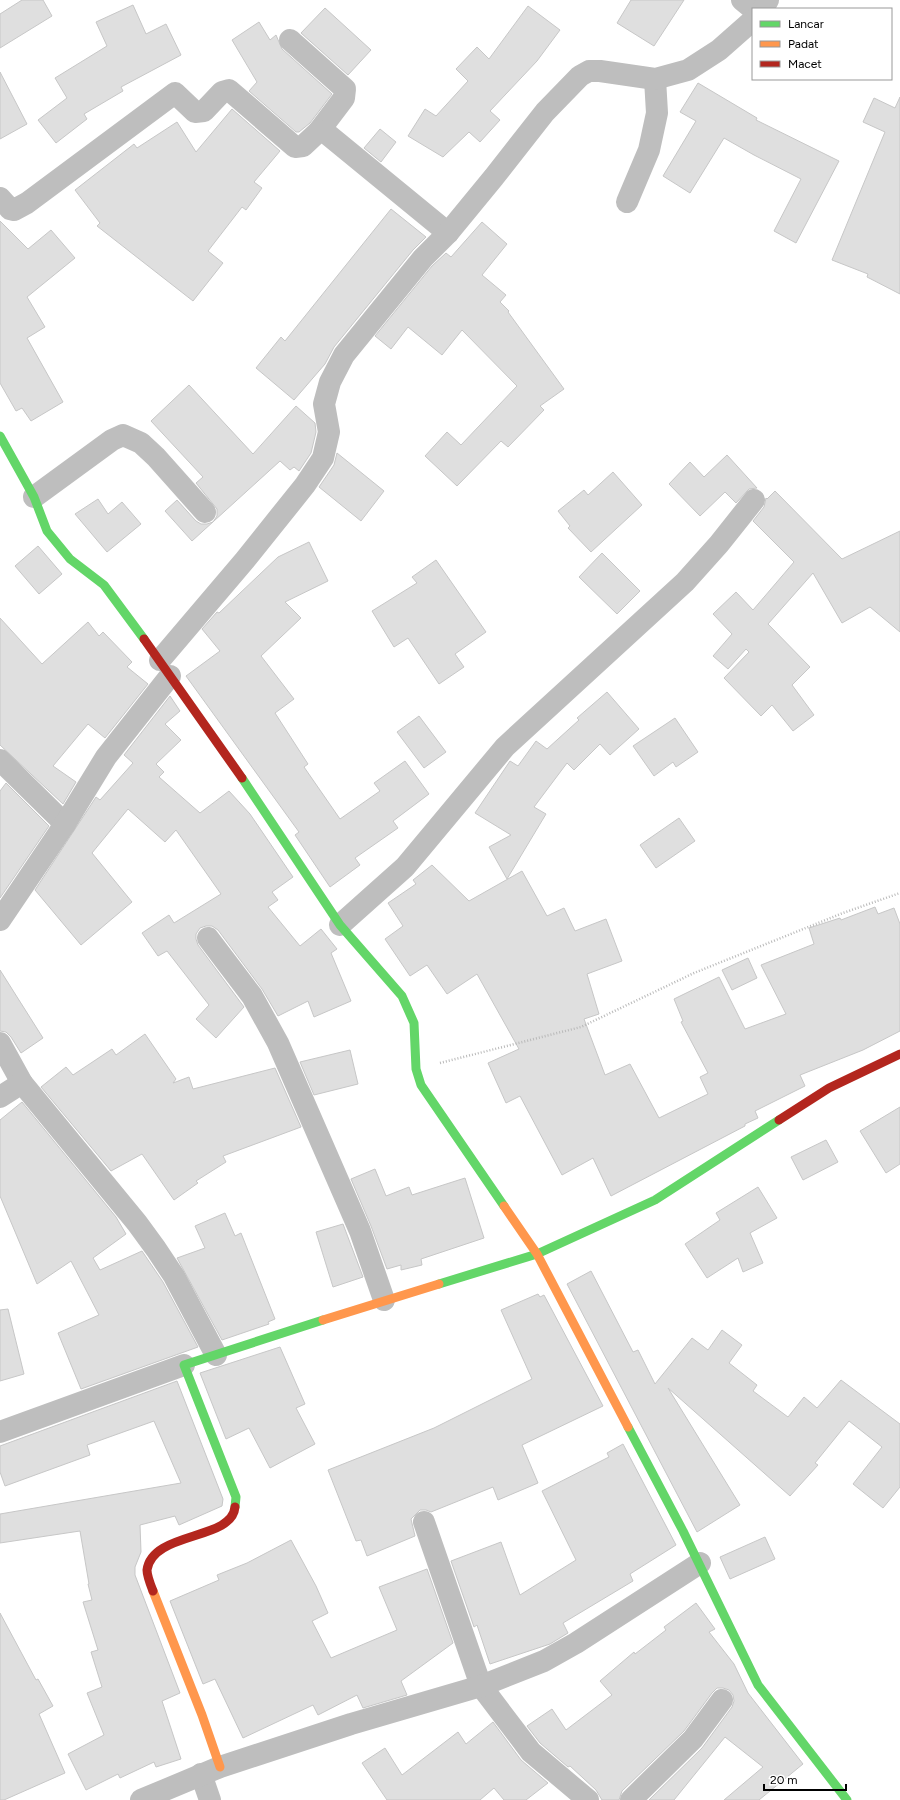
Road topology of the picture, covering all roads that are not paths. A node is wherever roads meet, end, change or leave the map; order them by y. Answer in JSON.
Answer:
{"nodes":[{"id":1,"x":742,"y":0,"type":"edge"},
{"id":2,"x":752,"y":8,"type":"edge"},
{"id":3,"x":752,"y":21,"type":"edge"},
{"id":4,"x":290,"y":40,"type":"dead end"},
{"id":5,"x":655,"y":79,"type":"junction"},
{"id":6,"x":319,"y":131,"type":"junction"},
{"id":7,"x":0,"y":198,"type":"edge"},
{"id":8,"x":627,"y":202,"type":"dead end"},
{"id":9,"x":448,"y":233,"type":"junction"},
{"id":10,"x":0,"y":436,"type":"edge"},
{"id":11,"x":34,"y":497,"type":"junction"},
{"id":12,"x":754,"y":500,"type":"dead end"},
{"id":13,"x":205,"y":512,"type":"dead end"},
{"id":14,"x":165,"y":668,"type":"junction"},
{"id":15,"x":0,"y":760,"type":"edge"},
{"id":16,"x":65,"y":824,"type":"junction"},
{"id":17,"x":0,"y":920,"type":"edge"},
{"id":18,"x":340,"y":925,"type":"junction"},
{"id":19,"x":208,"y":938,"type":"dead end"},
{"id":20,"x":0,"y":1043,"type":"edge"},
{"id":21,"x":900,"y":1054,"type":"edge"},
{"id":22,"x":22,"y":1084,"type":"junction"},
{"id":23,"x":0,"y":1097,"type":"edge"},
{"id":24,"x":537,"y":1254,"type":"junction"},
{"id":25,"x":384,"y":1300,"type":"junction"},
{"id":26,"x":216,"y":1355,"type":"junction"},
{"id":27,"x":184,"y":1365,"type":"junction"},
{"id":28,"x":0,"y":1432,"type":"edge"},
{"id":29,"x":424,"y":1522,"type":"dead end"},
{"id":30,"x":700,"y":1563,"type":"junction"},
{"id":31,"x":480,"y":1686,"type":"junction"},
{"id":32,"x":722,"y":1700,"type":"dead end"},
{"id":33,"x":210,"y":1771,"type":"junction"},
{"id":34,"x":141,"y":1800,"type":"edge"},
{"id":35,"x":210,"y":1800,"type":"edge"},
{"id":36,"x":588,"y":1800,"type":"edge"},
{"id":37,"x":631,"y":1800,"type":"edge"},
{"id":38,"x":847,"y":1800,"type":"edge"}],
"edges":[{"from":1,"to":2,"type":"street"},
{"from":3,"to":5,"type":"street"},
{"from":4,"to":6,"type":"street"},
{"from":5,"to":8,"type":"street"},
{"from":5,"to":9,"type":"street"},
{"from":6,"to":7,"type":"street"},
{"from":6,"to":9,"type":"street"},
{"from":9,"to":14,"type":"street"},
{"from":10,"to":11,"type":"street"},
{"from":11,"to":13,"type":"street"},
{"from":11,"to":14,"type":"street"},
{"from":12,"to":18,"type":"street"},
{"from":14,"to":16,"type":"street"},
{"from":14,"to":18,"type":"street"},
{"from":15,"to":16,"type":"street"},
{"from":16,"to":17,"type":"street"},
{"from":18,"to":24,"type":"street"},
{"from":19,"to":25,"type":"street"},
{"from":20,"to":22,"type":"street"},
{"from":21,"to":24,"type":"street"},
{"from":22,"to":23,"type":"street"},
{"from":22,"to":26,"type":"street"},
{"from":24,"to":25,"type":"street"},
{"from":24,"to":30,"type":"street"},
{"from":25,"to":26,"type":"street"},
{"from":26,"to":27,"type":"street"},
{"from":27,"to":28,"type":"street"},
{"from":27,"to":33,"type":"street"},
{"from":29,"to":31,"type":"street"},
{"from":30,"to":31,"type":"street"},
{"from":30,"to":38,"type":"street"},
{"from":31,"to":33,"type":"street"},
{"from":31,"to":36,"type":"street"},
{"from":32,"to":37,"type":"street"},
{"from":33,"to":34,"type":"street"},
{"from":33,"to":35,"type":"street"}]}
